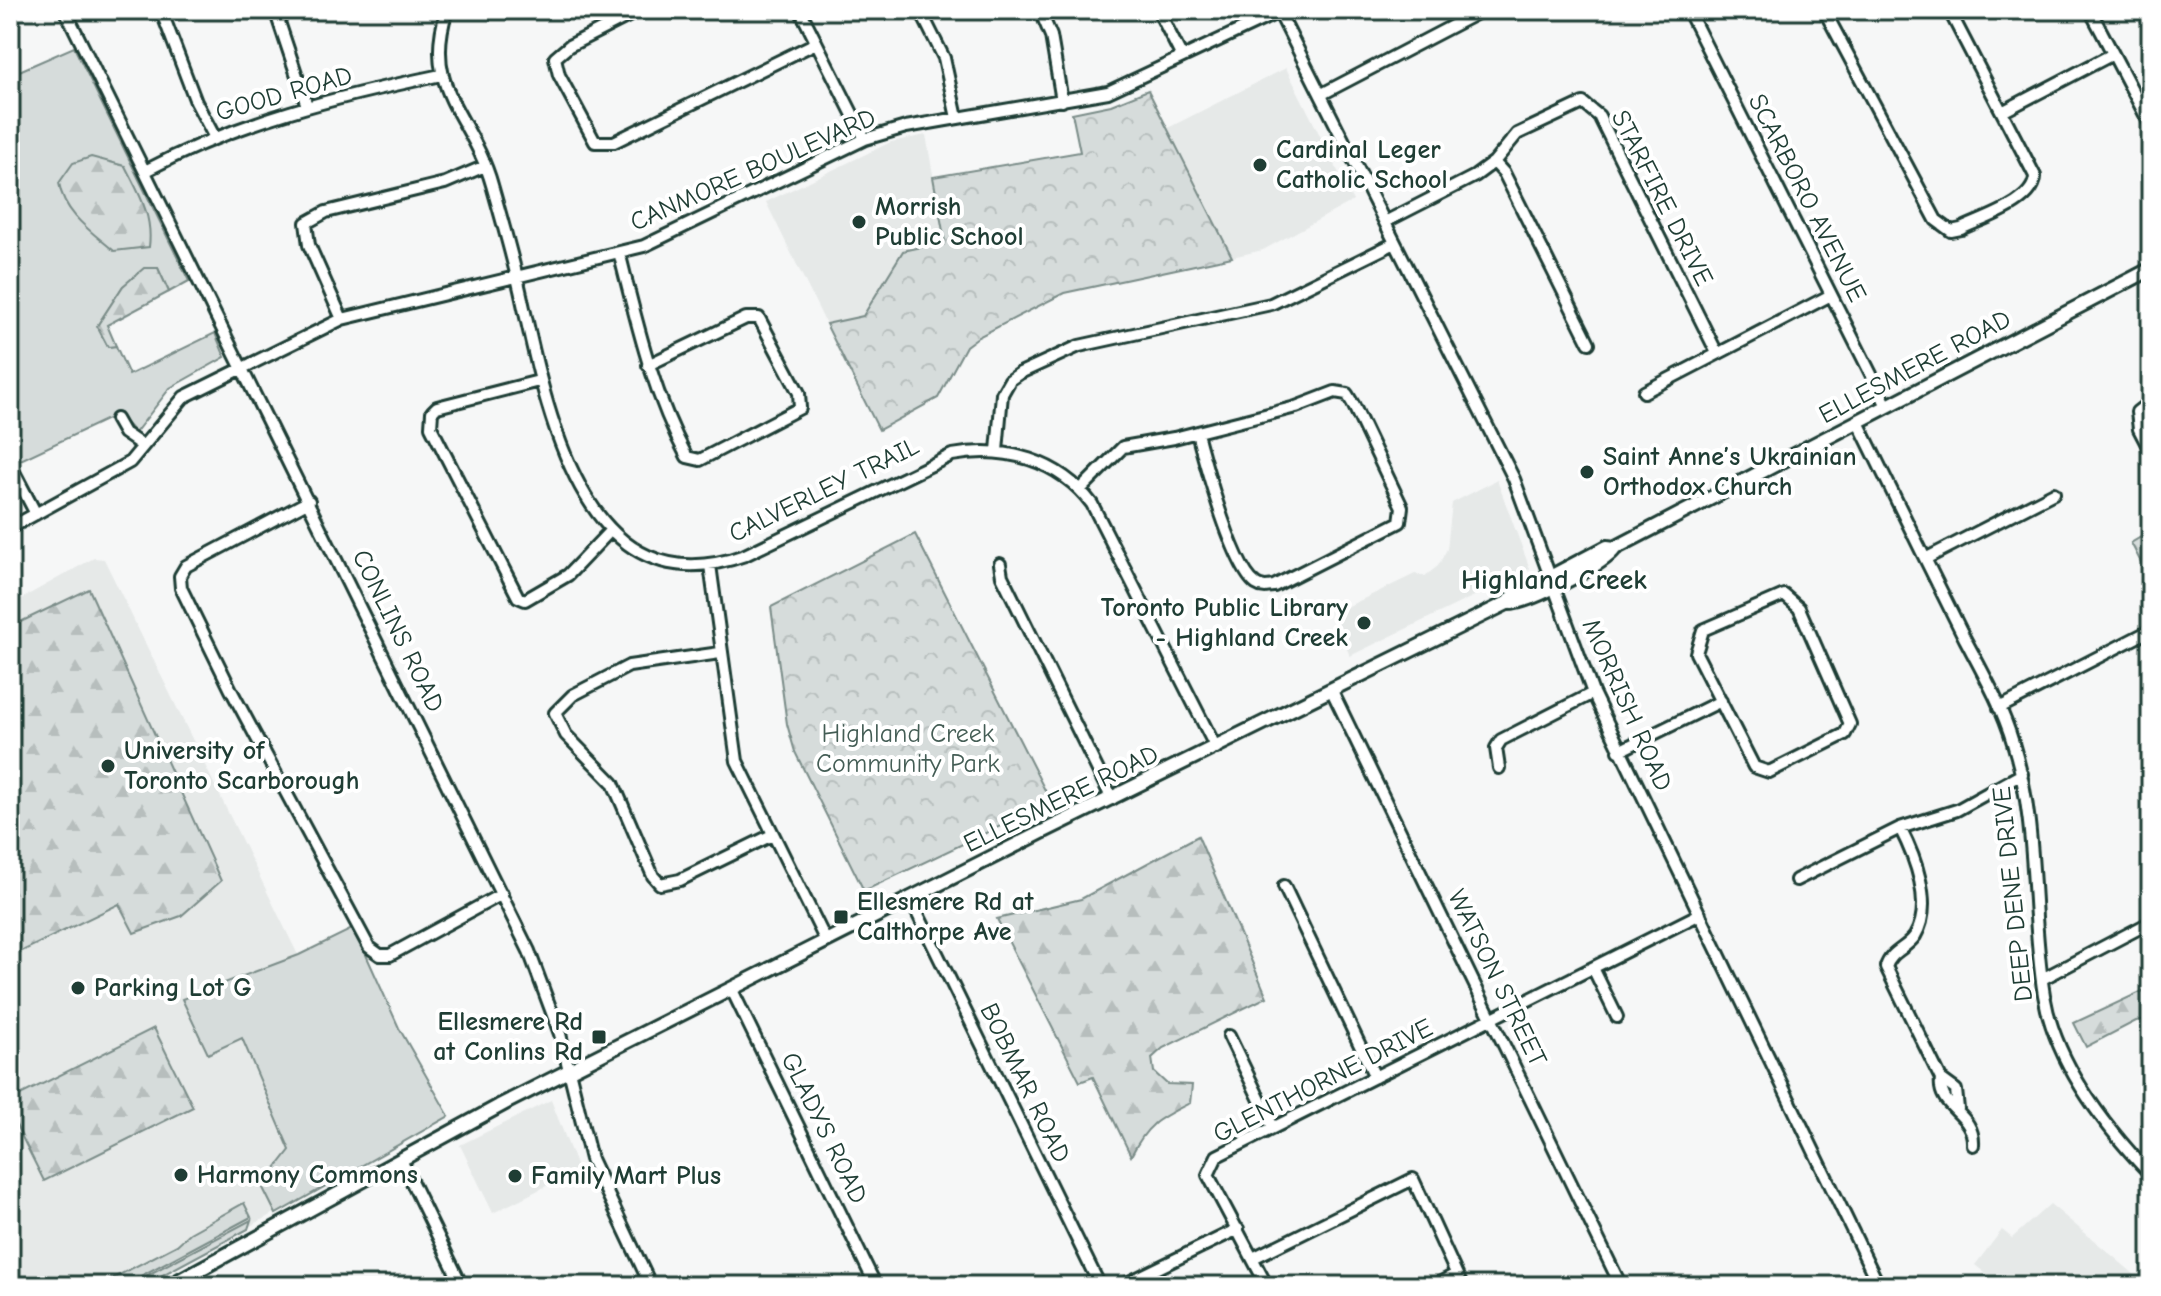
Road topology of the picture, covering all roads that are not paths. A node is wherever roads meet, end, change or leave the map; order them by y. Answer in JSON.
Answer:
{"nodes":[{"id":1,"x":65,"y":10,"type":"edge"},
{"id":2,"x":161,"y":10,"type":"edge"},
{"id":3,"x":275,"y":10,"type":"edge"},
{"id":4,"x":447,"y":10,"type":"edge"},
{"id":5,"x":640,"y":10,"type":"edge"},
{"id":6,"x":800,"y":10,"type":"edge"},
{"id":7,"x":920,"y":10,"type":"edge"},
{"id":8,"x":1040,"y":10,"type":"edge"},
{"id":9,"x":1158,"y":10,"type":"edge"},
{"id":10,"x":1483,"y":10,"type":"edge"},
{"id":11,"x":1688,"y":10,"type":"edge"},
{"id":12,"x":1824,"y":10,"type":"edge"},
{"id":13,"x":1949,"y":10,"type":"edge"},
{"id":14,"x":2090,"y":10,"type":"edge"},
{"id":15,"x":1278,"y":11,"type":"edge"},
{"id":16,"x":816,"y":43,"type":"junction"},
{"id":17,"x":2113,"y":54,"type":"junction"},
{"id":18,"x":1182,"y":57,"type":"junction"},
{"id":19,"x":441,"y":75,"type":"junction"},
{"id":20,"x":1322,"y":94,"type":"junction"},
{"id":21,"x":1062,"y":101,"type":"junction"},
{"id":22,"x":307,"y":106,"type":"junction"},
{"id":23,"x":2004,"y":111,"type":"junction"},
{"id":24,"x":957,"y":118,"type":"junction"},
{"id":25,"x":2151,"y":126,"type":"edge"},
{"id":26,"x":214,"y":136,"type":"junction"},
{"id":27,"x":865,"y":139,"type":"junction"},
{"id":28,"x":1494,"y":162,"type":"junction"},
{"id":29,"x":485,"y":166,"type":"junction"},
{"id":30,"x":145,"y":171,"type":"junction"},
{"id":31,"x":1385,"y":222,"type":"junction"},
{"id":32,"x":1395,"y":243,"type":"junction"},
{"id":33,"x":619,"y":252,"type":"junction"},
{"id":34,"x":2151,"y":269,"type":"edge"},
{"id":35,"x":516,"y":277,"type":"junction"},
{"id":36,"x":1831,"y":295,"type":"junction"},
{"id":37,"x":342,"y":319,"type":"junction"},
{"id":38,"x":1589,"y":343,"type":"dead end"},
{"id":39,"x":1717,"y":353,"type":"junction"},
{"id":40,"x":648,"y":365,"type":"junction"},
{"id":41,"x":244,"y":366,"type":"junction"},
{"id":42,"x":539,"y":381,"type":"junction"},
{"id":43,"x":1644,"y":392,"type":"dead end"},
{"id":44,"x":2151,"y":401,"type":"edge"},
{"id":45,"x":1887,"y":406,"type":"junction"},
{"id":46,"x":116,"y":419,"type":"dead end"},
{"id":47,"x":1858,"y":422,"type":"junction"},
{"id":48,"x":1197,"y":433,"type":"junction"},
{"id":49,"x":143,"y":446,"type":"junction"},
{"id":50,"x":997,"y":451,"type":"junction"},
{"id":51,"x":2151,"y":452,"type":"edge"},
{"id":52,"x":14,"y":472,"type":"dead end"},
{"id":53,"x":1080,"y":490,"type":"junction"},
{"id":54,"x":2054,"y":493,"type":"dead end"},
{"id":55,"x":309,"y":501,"type":"junction"},
{"id":56,"x":36,"y":514,"type":"junction"},
{"id":57,"x":10,"y":528,"type":"edge"},
{"id":58,"x":610,"y":531,"type":"junction"},
{"id":59,"x":1927,"y":558,"type":"junction"},
{"id":60,"x":1000,"y":564,"type":"dead end"},
{"id":61,"x":710,"y":565,"type":"junction"},
{"id":62,"x":1551,"y":582,"type":"junction"},
{"id":63,"x":2151,"y":630,"type":"edge"},
{"id":64,"x":720,"y":653,"type":"junction"},
{"id":65,"x":1332,"y":691,"type":"junction"},
{"id":66,"x":1593,"y":693,"type":"junction"},
{"id":67,"x":1721,"y":701,"type":"junction"},
{"id":68,"x":1999,"y":708,"type":"junction"},
{"id":69,"x":1216,"y":748,"type":"junction"},
{"id":70,"x":1619,"y":751,"type":"junction"},
{"id":71,"x":1499,"y":768,"type":"dead end"},
{"id":72,"x":2022,"y":774,"type":"junction"},
{"id":73,"x":1112,"y":799,"type":"junction"},
{"id":74,"x":1900,"y":828,"type":"junction"},
{"id":75,"x":772,"y":835,"type":"junction"},
{"id":76,"x":1796,"y":880,"type":"dead end"},
{"id":77,"x":1284,"y":886,"type":"dead end"},
{"id":78,"x":502,"y":894,"type":"junction"},
{"id":79,"x":910,"y":898,"type":"junction"},
{"id":80,"x":1700,"y":914,"type":"junction"},
{"id":81,"x":2151,"y":922,"type":"edge"},
{"id":82,"x":826,"y":941,"type":"junction"},
{"id":83,"x":1593,"y":968,"type":"junction"},
{"id":84,"x":2042,"y":979,"type":"junction"},
{"id":85,"x":732,"y":990,"type":"junction"},
{"id":86,"x":1617,"y":1017,"type":"dead end"},
{"id":87,"x":1493,"y":1020,"type":"junction"},
{"id":88,"x":1229,"y":1036,"type":"dead end"},
{"id":89,"x":568,"y":1069,"type":"junction"},
{"id":90,"x":1375,"y":1077,"type":"junction"},
{"id":91,"x":1273,"y":1127,"type":"junction"},
{"id":92,"x":1973,"y":1145,"type":"dead end"},
{"id":93,"x":401,"y":1160,"type":"junction"},
{"id":94,"x":2151,"y":1175,"type":"edge"},
{"id":95,"x":1238,"y":1229,"type":"junction"},
{"id":96,"x":1253,"y":1258,"type":"junction"},
{"id":97,"x":1456,"y":1274,"type":"junction"},
{"id":98,"x":169,"y":1286,"type":"edge"},
{"id":99,"x":462,"y":1286,"type":"edge"},
{"id":100,"x":651,"y":1286,"type":"edge"},
{"id":101,"x":876,"y":1286,"type":"edge"},
{"id":102,"x":1100,"y":1286,"type":"edge"},
{"id":103,"x":1121,"y":1286,"type":"edge"},
{"id":104,"x":1267,"y":1286,"type":"edge"},
{"id":105,"x":1434,"y":1286,"type":"edge"},
{"id":106,"x":1462,"y":1286,"type":"edge"},
{"id":107,"x":1621,"y":1286,"type":"edge"},
{"id":108,"x":1879,"y":1286,"type":"edge"}],
"edges":[{"from":1,"to":30,"type":"street","name":"CONLINS ROAD"},
{"from":2,"to":26,"type":"street"},
{"from":3,"to":22,"type":"street"},
{"from":4,"to":19,"type":"street","name":"CALVERLEY TRAIL"},
{"from":5,"to":16,"type":"street"},
{"from":6,"to":16,"type":"street"},
{"from":7,"to":24,"type":"street"},
{"from":8,"to":21,"type":"street"},
{"from":9,"to":18,"type":"street"},
{"from":10,"to":20,"type":"street"},
{"from":11,"to":36,"type":"street","name":"SCARBORO AVENUE"},
{"from":12,"to":23,"type":"street"},
{"from":13,"to":23,"type":"street"},
{"from":14,"to":17,"type":"street"},
{"from":15,"to":18,"type":"street","name":"CANMORE BOULEVARD"},
{"from":15,"to":20,"type":"street","name":"MORRISH ROAD"},
{"from":16,"to":27,"type":"street"},
{"from":17,"to":23,"type":"street"},
{"from":17,"to":25,"type":"street"},
{"from":18,"to":21,"type":"street","name":"CANMORE BOULEVARD"},
{"from":19,"to":22,"type":"street","name":"GOOD ROAD"},
{"from":19,"to":29,"type":"street","name":"CALVERLEY TRAIL"},
{"from":20,"to":31,"type":"street","name":"MORRISH ROAD"},
{"from":21,"to":24,"type":"street","name":"CANMORE BOULEVARD"},
{"from":22,"to":26,"type":"street","name":"GOOD ROAD"},
{"from":24,"to":27,"type":"street","name":"CANMORE BOULEVARD"},
{"from":26,"to":30,"type":"street","name":"GOOD ROAD"},
{"from":27,"to":33,"type":"street","name":"CANMORE BOULEVARD"},
{"from":28,"to":31,"type":"street","name":"STARFIRE DRIVE"},
{"from":28,"to":38,"type":"street"},
{"from":28,"to":39,"type":"street","name":"STARFIRE DRIVE"},
{"from":29,"to":35,"type":"street","name":"CALVERLEY TRAIL"},
{"from":29,"to":37,"type":"street"},
{"from":30,"to":41,"type":"street","name":"CONLINS ROAD"},
{"from":31,"to":32,"type":"street","name":"MORRISH ROAD"},
{"from":32,"to":50,"type":"street"},
{"from":32,"to":62,"type":"street","name":"MORRISH ROAD"},
{"from":33,"to":35,"type":"street","name":"CANMORE BOULEVARD"},
{"from":33,"to":40,"type":"street"},
{"from":34,"to":45,"type":"main road","name":"ELLESMERE ROAD"},
{"from":35,"to":37,"type":"street","name":"CANMORE BOULEVARD"},
{"from":35,"to":42,"type":"street","name":"CALVERLEY TRAIL"},
{"from":36,"to":39,"type":"street"},
{"from":36,"to":45,"type":"street","name":"SCARBORO AVENUE"},
{"from":37,"to":41,"type":"street","name":"CANMORE BOULEVARD"},
{"from":39,"to":43,"type":"street"},
{"from":40,"to":40,"type":"street"},
{"from":41,"to":49,"type":"street","name":"CANMORE BOULEVARD"},
{"from":41,"to":55,"type":"street","name":"CONLINS ROAD"},
{"from":42,"to":58,"type":"street","name":"CALVERLEY TRAIL"},
{"from":42,"to":58,"type":"street"},
{"from":44,"to":51,"type":"street"},
{"from":45,"to":47,"type":"main road","name":"ELLESMERE ROAD"},
{"from":46,"to":49,"type":"street"},
{"from":47,"to":59,"type":"street","name":"DEEP DENE DRIVE"},
{"from":47,"to":62,"type":"main road","name":"ELLESMERE ROAD"},
{"from":48,"to":48,"type":"street"},
{"from":48,"to":53,"type":"street"},
{"from":49,"to":56,"type":"street","name":"CANMORE BOULEVARD"},
{"from":50,"to":53,"type":"street","name":"CALVERLEY TRAIL"},
{"from":50,"to":61,"type":"street","name":"CALVERLEY TRAIL"},
{"from":52,"to":56,"type":"street"},
{"from":53,"to":69,"type":"street","name":"CALVERLEY TRAIL"},
{"from":54,"to":59,"type":"street"},
{"from":55,"to":78,"type":"street","name":"CONLINS ROAD"},
{"from":55,"to":78,"type":"street"},
{"from":56,"to":57,"type":"street","name":"CANMORE BOULEVARD"},
{"from":58,"to":61,"type":"street","name":"CALVERLEY TRAIL"},
{"from":59,"to":68,"type":"street","name":"DEEP DENE DRIVE"},
{"from":60,"to":73,"type":"street"},
{"from":61,"to":64,"type":"street"},
{"from":62,"to":65,"type":"main road","name":"ELLESMERE ROAD"},
{"from":62,"to":66,"type":"street","name":"MORRISH ROAD"},
{"from":63,"to":68,"type":"street"},
{"from":64,"to":75,"type":"street"},
{"from":64,"to":75,"type":"street"},
{"from":65,"to":69,"type":"main road","name":"ELLESMERE ROAD"},
{"from":65,"to":87,"type":"street","name":"WATSON STREET"},
{"from":66,"to":70,"type":"street","name":"MORRISH ROAD"},
{"from":66,"to":71,"type":"street"},
{"from":67,"to":67,"type":"street"},
{"from":67,"to":70,"type":"street"},
{"from":68,"to":72,"type":"street","name":"DEEP DENE DRIVE"},
{"from":69,"to":73,"type":"main road","name":"ELLESMERE ROAD"},
{"from":70,"to":80,"type":"street","name":"MORRISH ROAD"},
{"from":72,"to":74,"type":"street"},
{"from":72,"to":84,"type":"street","name":"DEEP DENE DRIVE"},
{"from":73,"to":79,"type":"main road","name":"ELLESMERE ROAD"},
{"from":74,"to":76,"type":"street"},
{"from":74,"to":92,"type":"street"},
{"from":75,"to":82,"type":"street"},
{"from":77,"to":90,"type":"street"},
{"from":78,"to":89,"type":"street","name":"CONLINS ROAD"},
{"from":79,"to":82,"type":"main road","name":"ELLESMERE ROAD"},
{"from":79,"to":102,"type":"street","name":"BOBMAR ROAD"},
{"from":80,"to":83,"type":"street","name":"GLENTHORNE DRIVE"},
{"from":80,"to":108,"type":"street","name":"MORRISH ROAD"},
{"from":81,"to":84,"type":"street"},
{"from":82,"to":85,"type":"main road","name":"ELLESMERE ROAD"},
{"from":83,"to":86,"type":"street"},
{"from":83,"to":87,"type":"street","name":"GLENTHORNE DRIVE"},
{"from":84,"to":94,"type":"street","name":"DEEP DENE DRIVE"},
{"from":85,"to":89,"type":"main road","name":"ELLESMERE ROAD"},
{"from":85,"to":101,"type":"street","name":"GLADYS ROAD"},
{"from":87,"to":90,"type":"street","name":"GLENTHORNE DRIVE"},
{"from":87,"to":107,"type":"street","name":"WATSON STREET"},
{"from":88,"to":91,"type":"street"},
{"from":89,"to":93,"type":"main road","name":"ELLESMERE ROAD"},
{"from":89,"to":100,"type":"street","name":"CONLINS ROAD"},
{"from":90,"to":91,"type":"street","name":"GLENTHORNE DRIVE"},
{"from":91,"to":95,"type":"street","name":"GLENTHORNE DRIVE"},
{"from":93,"to":98,"type":"main road","name":"ELLESMERE ROAD"},
{"from":93,"to":99,"type":"street"},
{"from":95,"to":96,"type":"street","name":"GLENTHORNE DRIVE"},
{"from":95,"to":103,"type":"street"},
{"from":96,"to":97,"type":"street"},
{"from":96,"to":104,"type":"street","name":"GLENTHORNE DRIVE"},
{"from":97,"to":105,"type":"street"},
{"from":97,"to":106,"type":"street"}]}
